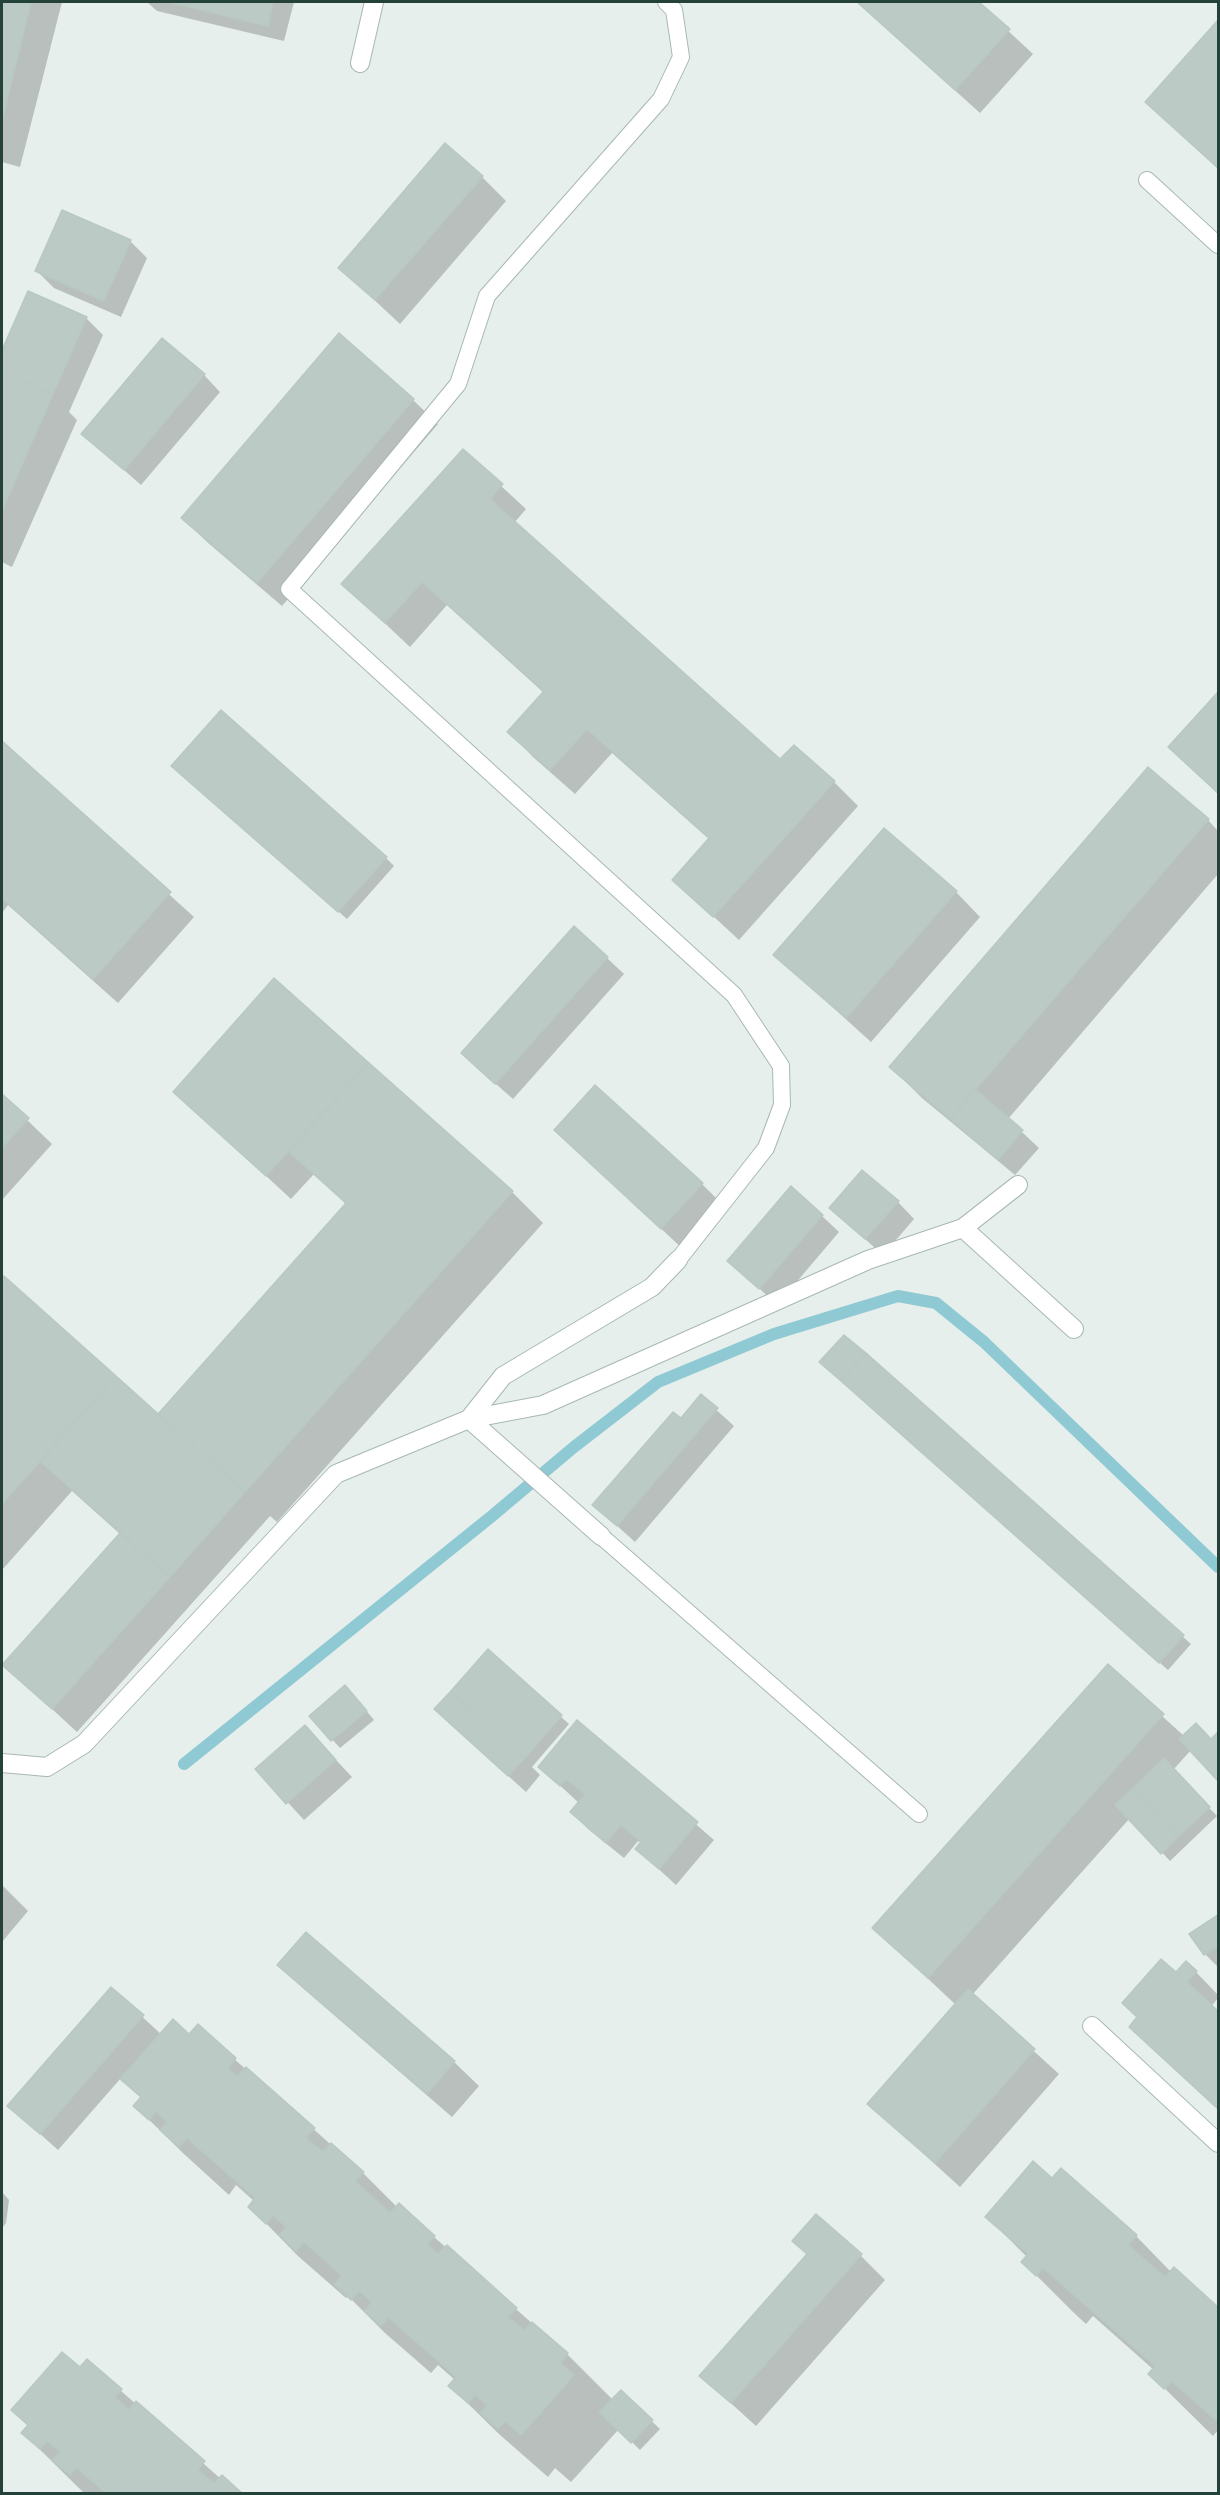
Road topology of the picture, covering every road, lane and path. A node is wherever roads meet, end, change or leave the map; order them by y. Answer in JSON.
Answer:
{"nodes":[{"id":1,"x":374,"y":2,"type":"edge"},
{"id":2,"x":666,"y":2,"type":"edge"},
{"id":3,"x":360,"y":63,"type":"dead end"},
{"id":4,"x":1147,"y":180,"type":"dead end"},
{"id":5,"x":1218,"y":245,"type":"edge"},
{"id":6,"x":1017,"y":1185,"type":"dead end"},
{"id":7,"x":963,"y":1228,"type":"junction"},
{"id":8,"x":678,"y":1260,"type":"joint"},
{"id":9,"x":1074,"y":1329,"type":"dead end"},
{"id":10,"x":469,"y":1419,"type":"junction"},
{"id":11,"x":601,"y":1536,"type":"joint"},
{"id":12,"x":2,"y":1763,"type":"edge"},
{"id":13,"x":919,"y":1814,"type":"dead end"},
{"id":14,"x":1092,"y":2026,"type":"dead end"},
{"id":15,"x":1218,"y":2143,"type":"edge"}],
"edges":[{"from":1,"to":3,"type":"street"},
{"from":2,"to":8,"type":"lane"},
{"from":4,"to":5,"type":"lane"},
{"from":6,"to":7,"type":"street"},
{"from":7,"to":9,"type":"street"},
{"from":7,"to":10,"type":"street"},
{"from":8,"to":10,"type":"street"},
{"from":10,"to":11,"type":"street"},
{"from":10,"to":12,"type":"street"},
{"from":11,"to":13,"type":"lane"},
{"from":14,"to":15,"type":"street"}]}
